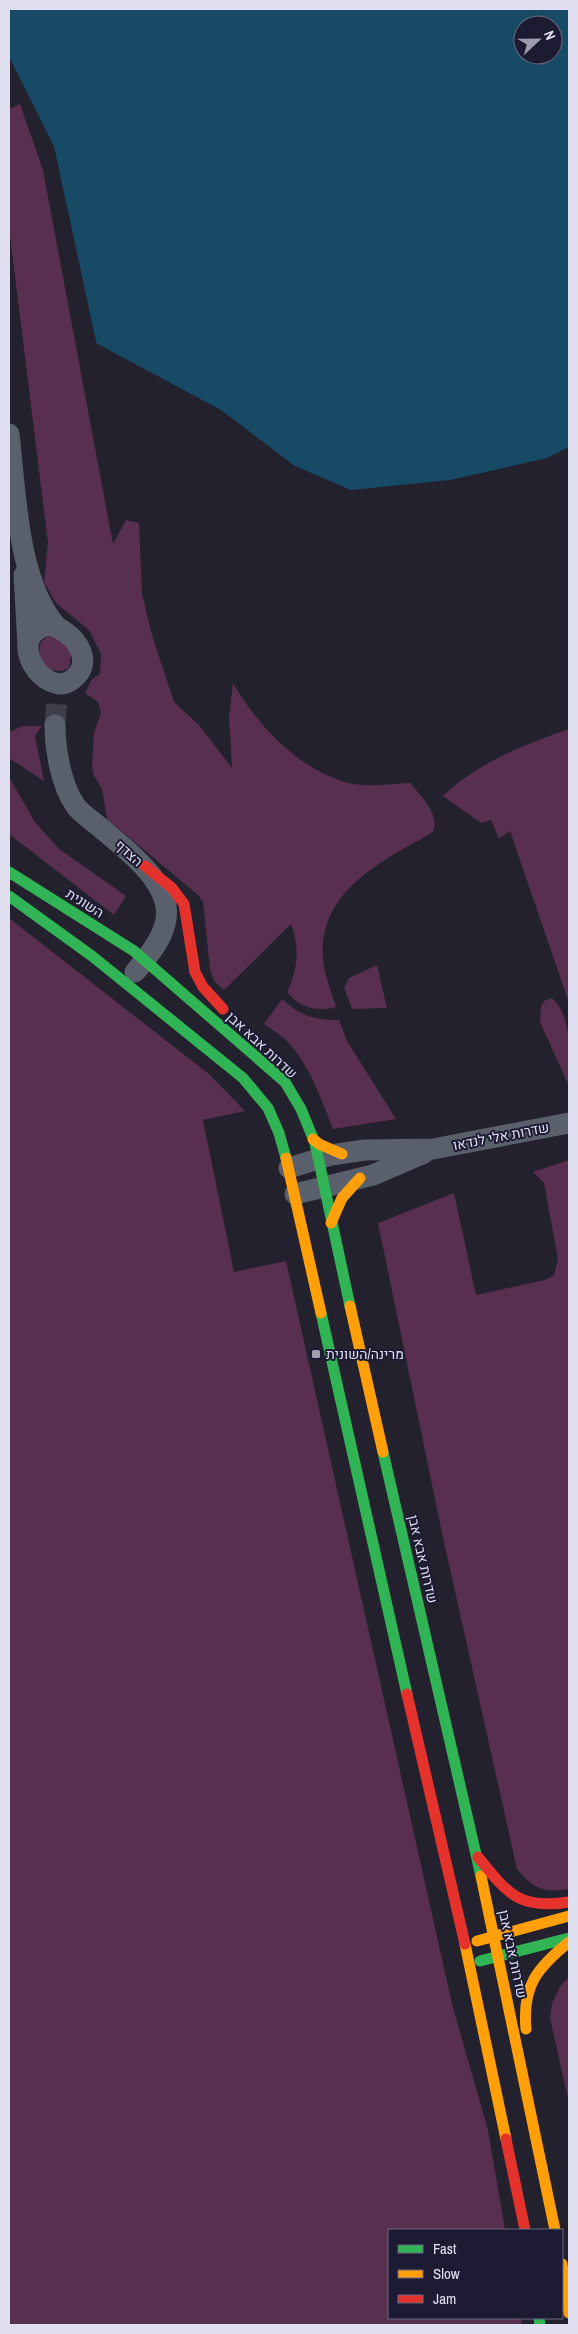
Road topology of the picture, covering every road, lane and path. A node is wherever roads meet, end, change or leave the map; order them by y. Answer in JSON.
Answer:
{"nodes":[{"id":1,"x":9,"y":434,"type":"edge"},
{"id":2,"x":24,"y":554,"type":"junction"},
{"id":3,"x":56,"y":626,"type":"junction"},
{"id":4,"x":28,"y":645,"type":"junction"},
{"id":5,"x":55,"y":725,"type":"tunnel mouth"},
{"id":6,"x":145,"y":866,"type":"junction"},
{"id":7,"x":9,"y":872,"type":"edge"},
{"id":8,"x":9,"y":896,"type":"edge"},
{"id":9,"x":144,"y":961,"type":"junction"},
{"id":10,"x":126,"y":983,"type":"junction"},
{"id":11,"x":235,"y":1019,"type":"dead end"},
{"id":12,"x":263,"y":1046,"type":"dead end"},
{"id":13,"x":285,"y":1082,"type":"junction"},
{"id":14,"x":569,"y":1123,"type":"edge"},
{"id":15,"x":313,"y":1139,"type":"junction"},
{"id":16,"x":433,"y":1149,"type":"junction"},
{"id":17,"x":342,"y":1154,"type":"junction"},
{"id":18,"x":317,"y":1160,"type":"junction"},
{"id":19,"x":290,"y":1168,"type":"junction"},
{"id":20,"x":360,"y":1178,"type":"junction"},
{"id":21,"x":325,"y":1186,"type":"junction"},
{"id":22,"x":295,"y":1194,"type":"junction"},
{"id":23,"x":331,"y":1223,"type":"junction"},
{"id":24,"x":476,"y":1854,"type":"junction"},
{"id":25,"x":569,"y":1902,"type":"edge"},
{"id":26,"x":569,"y":1916,"type":"edge"},
{"id":27,"x":494,"y":1936,"type":"junction"},
{"id":28,"x":569,"y":1940,"type":"edge"},
{"id":29,"x":464,"y":1944,"type":"junction"},
{"id":30,"x":498,"y":1957,"type":"junction"},
{"id":31,"x":469,"y":1964,"type":"junction"},
{"id":32,"x":527,"y":2092,"type":"junction"},
{"id":33,"x":526,"y":2229,"type":"edge"},
{"id":34,"x":555,"y":2229,"type":"edge"},
{"id":35,"x":563,"y":2271,"type":"edge"},
{"id":36,"x":569,"y":2313,"type":"edge"}],
"edges":[{"from":1,"to":2,"type":"street"},
{"from":2,"to":3,"type":"street"},
{"from":2,"to":4,"type":"street"},
{"from":3,"to":4,"type":"street"},
{"from":3,"to":4,"type":"street"},
{"from":5,"to":6,"type":"street","name":"הצדף"},
{"from":6,"to":9,"type":"street","name":"הצדף"},
{"from":6,"to":11,"type":"street"},
{"from":7,"to":9,"type":"street","name":"השונית"},
{"from":8,"to":10,"type":"street"},
{"from":9,"to":10,"type":"street","name":"הצדף"},
{"from":9,"to":13,"type":"street","name":"שדרות אבא אבן"},
{"from":10,"to":19,"type":"street"},
{"from":12,"to":13,"type":"street"},
{"from":13,"to":15,"type":"street","name":"שדרות אבא אבן"},
{"from":14,"to":16,"type":"street","name":"שדרות אלי לנדאו"},
{"from":15,"to":17,"type":"street"},
{"from":15,"to":18,"type":"street","name":"שדרות אבא אבן"},
{"from":16,"to":17,"type":"street","name":"שדרות אלי לנדאו"},
{"from":16,"to":20,"type":"street","name":"שדרות אלי לנדאו"},
{"from":17,"to":18,"type":"street","name":"שדרות אלי לנדאו"},
{"from":18,"to":19,"type":"street","name":"שדרות אלי לנדאו"},
{"from":18,"to":21,"type":"street","name":"שדרות אבא אבן"},
{"from":19,"to":22,"type":"street"},
{"from":20,"to":21,"type":"street","name":"שדרות אלי לנדאו"},
{"from":20,"to":23,"type":"street"},
{"from":21,"to":22,"type":"street","name":"שדרות אלי לנדאו"},
{"from":21,"to":23,"type":"street","name":"שדרות אבא אבן"},
{"from":22,"to":29,"type":"street"},
{"from":23,"to":24,"type":"street","name":"שדרות אבא אבן"},
{"from":24,"to":25,"type":"street"},
{"from":24,"to":27,"type":"street","name":"שדרות אבא אבן"},
{"from":26,"to":27,"type":"street"},
{"from":27,"to":29,"type":"street"},
{"from":27,"to":30,"type":"street","name":"שדרות אבא אבן"},
{"from":28,"to":30,"type":"street"},
{"from":28,"to":32,"type":"street"},
{"from":29,"to":31,"type":"street"},
{"from":30,"to":31,"type":"street"},
{"from":30,"to":32,"type":"street","name":"שדרות אבא אבן"},
{"from":31,"to":33,"type":"street"},
{"from":32,"to":34,"type":"street","name":"שדרות אבא אבן"},
{"from":35,"to":36,"type":"street"}]}
